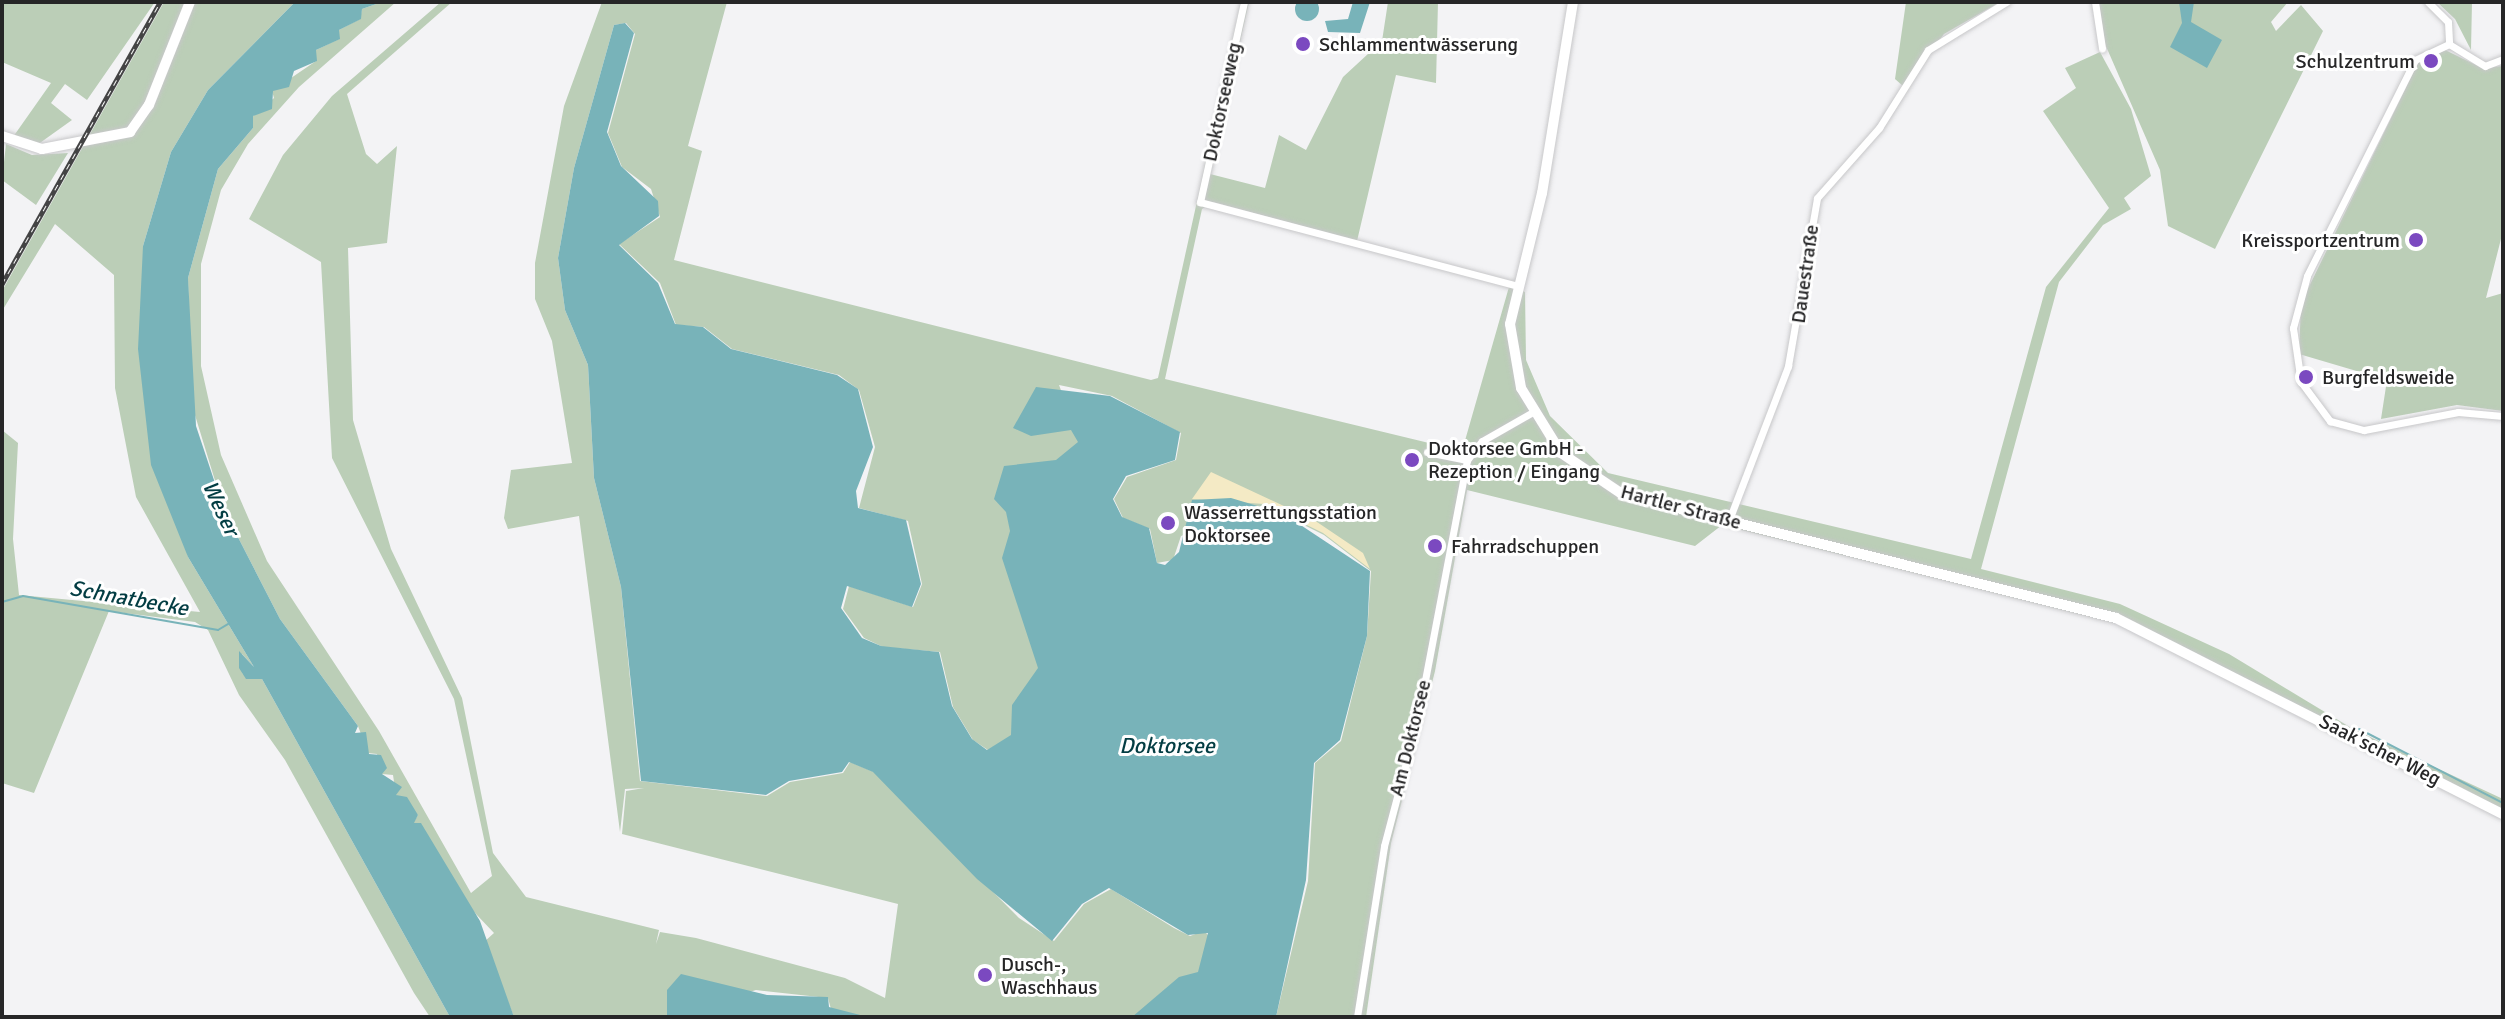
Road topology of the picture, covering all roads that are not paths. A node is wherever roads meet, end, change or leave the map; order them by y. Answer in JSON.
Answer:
{"nodes":[{"id":1,"x":190,"y":2,"type":"edge"},
{"id":2,"x":1244,"y":2,"type":"edge"},
{"id":3,"x":1573,"y":2,"type":"edge"},
{"id":4,"x":2006,"y":2,"type":"edge"},
{"id":5,"x":2095,"y":2,"type":"edge"},
{"id":6,"x":2428,"y":2,"type":"edge"},
{"id":7,"x":2449,"y":44,"type":"junction"},
{"id":8,"x":2102,"y":48,"type":"dead end"},
{"id":9,"x":2503,"y":59,"type":"edge"},
{"id":10,"x":2,"y":136,"type":"edge"},
{"id":11,"x":1518,"y":286,"type":"junction"},
{"id":12,"x":1531,"y":413,"type":"junction"},
{"id":13,"x":2503,"y":416,"type":"edge"},
{"id":14,"x":1427,"y":452,"type":"dead end"},
{"id":15,"x":1467,"y":460,"type":"junction"},
{"id":16,"x":1729,"y":520,"type":"junction"},
{"id":17,"x":2257,"y":686,"type":"joint"},
{"id":18,"x":2503,"y":814,"type":"edge"},
{"id":19,"x":1357,"y":1017,"type":"edge"}],
"edges":[{"from":1,"to":10,"type":"main road"},
{"from":2,"to":11,"type":"street","name":"Doktorseeweg"},
{"from":3,"to":11,"type":"main road","name":"Hartler Straße"},
{"from":4,"to":16,"type":"street","name":"Dauestraße"},
{"from":5,"to":8,"type":"street"},
{"from":6,"to":7,"type":"street"},
{"from":7,"to":9,"type":"street"},
{"from":7,"to":13,"type":"street"},
{"from":11,"to":12,"type":"main road","name":"Hartler Straße"},
{"from":12,"to":15,"type":"street"},
{"from":12,"to":16,"type":"main road","name":"Hartler Straße"},
{"from":14,"to":15,"type":"street"},
{"from":15,"to":19,"type":"street","name":"Am Doktorsee"},
{"from":16,"to":17,"type":"main road","name":"Hartler Straße"},
{"from":17,"to":18,"type":"main road","name":"Saak'scher Weg"}]}
